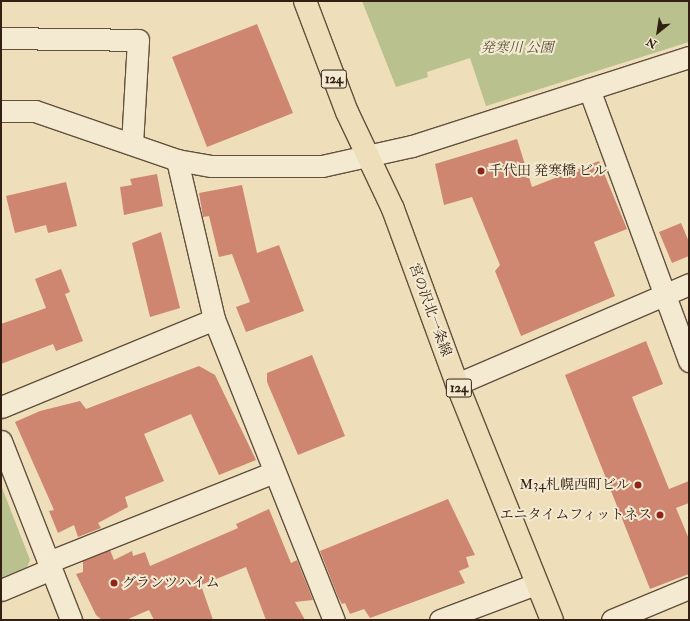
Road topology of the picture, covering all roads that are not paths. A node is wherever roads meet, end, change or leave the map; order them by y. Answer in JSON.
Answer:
{"nodes":[{"id":1,"x":305,"y":1,"type":"edge"},
{"id":2,"x":1,"y":38,"type":"edge"},
{"id":3,"x":689,"y":57,"type":"edge"},
{"id":4,"x":589,"y":89,"type":"junction"},
{"id":5,"x":1,"y":111,"type":"edge"},
{"id":6,"x":132,"y":143,"type":"junction"},
{"id":7,"x":368,"y":156,"type":"junction"},
{"id":8,"x":177,"y":160,"type":"junction"},
{"id":9,"x":689,"y":284,"type":"edge"},
{"id":10,"x":662,"y":296,"type":"junction"},
{"id":11,"x":214,"y":320,"type":"junction"},
{"id":12,"x":689,"y":362,"type":"edge"},
{"id":13,"x":458,"y":384,"type":"junction"},
{"id":14,"x":1,"y":407,"type":"edge"},
{"id":15,"x":1,"y":441,"type":"edge"},
{"id":16,"x":274,"y":472,"type":"junction"},
{"id":17,"x":49,"y":566,"type":"junction"},
{"id":18,"x":536,"y":584,"type":"junction"},
{"id":19,"x":689,"y":588,"type":"edge"},
{"id":20,"x":1,"y":590,"type":"edge"},
{"id":21,"x":71,"y":620,"type":"edge"},
{"id":22,"x":334,"y":620,"type":"edge"},
{"id":23,"x":440,"y":620,"type":"edge"},
{"id":24,"x":552,"y":620,"type":"edge"},
{"id":25,"x":612,"y":620,"type":"edge"}],
"edges":[{"from":1,"to":7,"type":"main road","name":"宮の沢北一条線","number":"124"},
{"from":2,"to":6,"type":"street"},
{"from":3,"to":4,"type":"street"},
{"from":4,"to":7,"type":"street"},
{"from":4,"to":10,"type":"street"},
{"from":5,"to":6,"type":"street"},
{"from":6,"to":8,"type":"street"},
{"from":7,"to":8,"type":"street"},
{"from":7,"to":13,"type":"main road","name":"宮の沢北一条線","number":"124"},
{"from":8,"to":11,"type":"street"},
{"from":9,"to":10,"type":"street"},
{"from":10,"to":12,"type":"street"},
{"from":10,"to":13,"type":"street"},
{"from":11,"to":14,"type":"street"},
{"from":11,"to":16,"type":"street"},
{"from":13,"to":18,"type":"main road","name":"宮の沢北一条線","number":"124"},
{"from":15,"to":17,"type":"street"},
{"from":16,"to":17,"type":"street"},
{"from":16,"to":22,"type":"street"},
{"from":17,"to":20,"type":"street"},
{"from":17,"to":21,"type":"street"},
{"from":18,"to":23,"type":"street"},
{"from":18,"to":24,"type":"main road","name":"宮の沢北一条線","number":"124"},
{"from":19,"to":25,"type":"street"}]}
